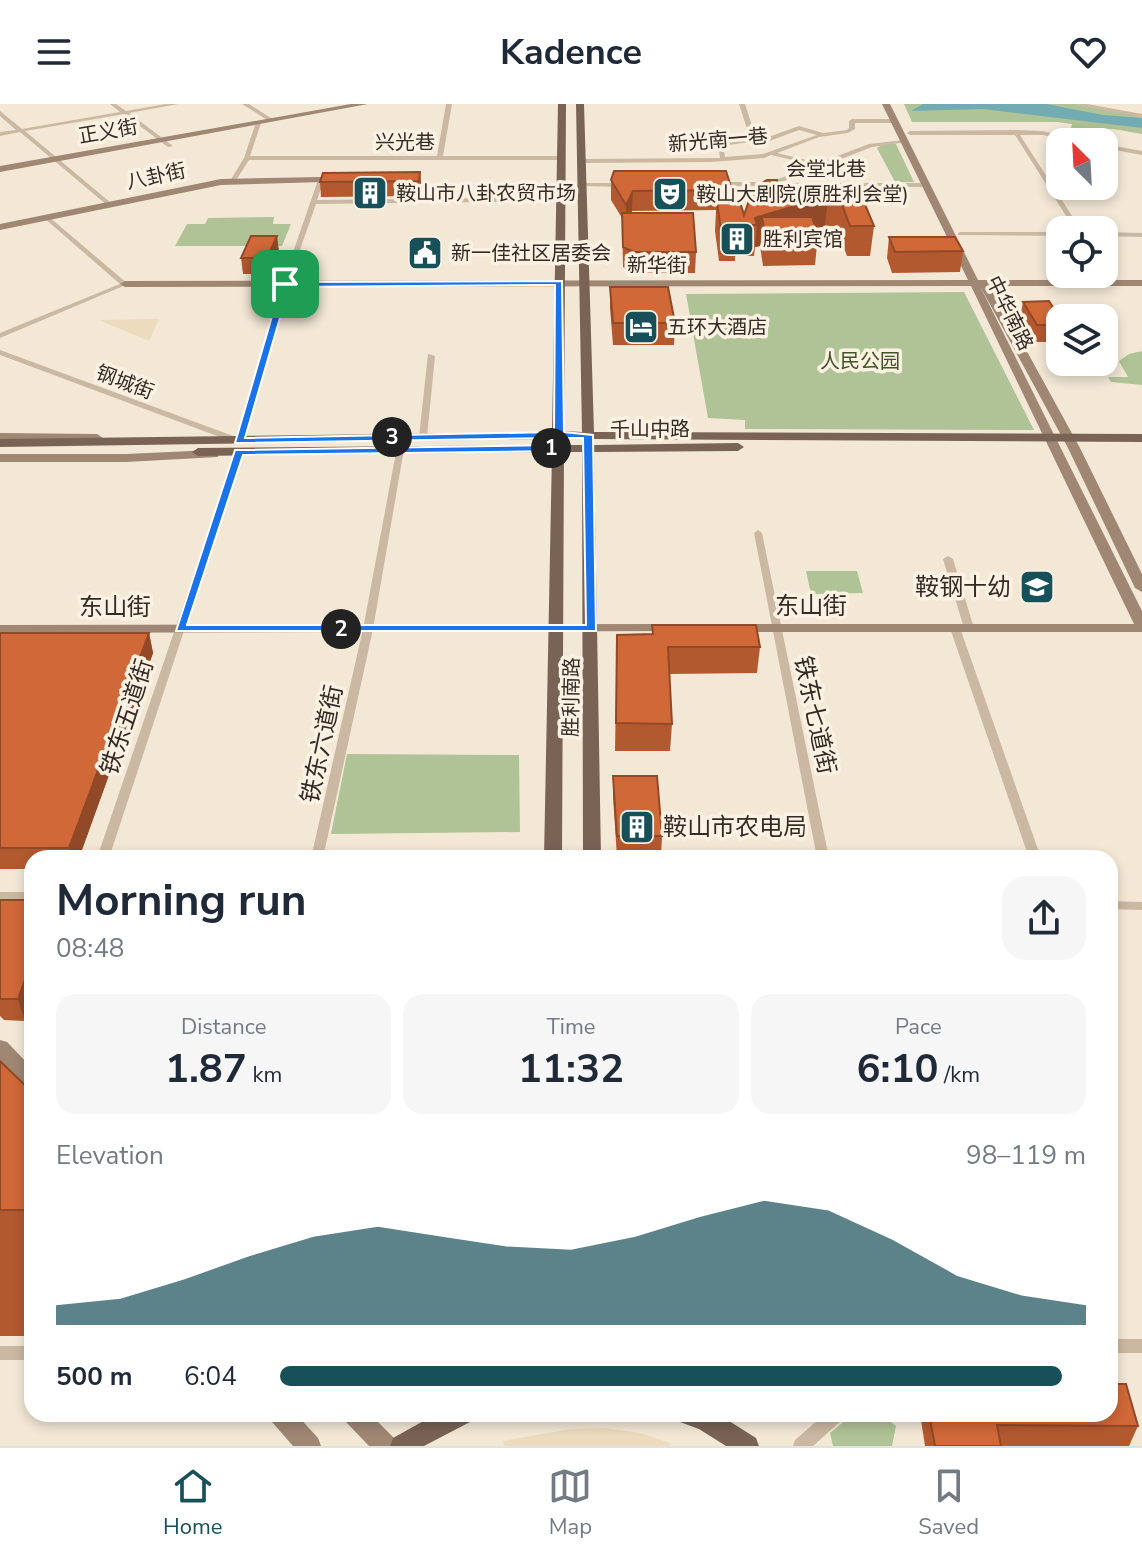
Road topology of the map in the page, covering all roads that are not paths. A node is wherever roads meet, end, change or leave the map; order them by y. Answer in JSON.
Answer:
{"nodes":[{"id":1,"x":113,"y":104,"type":"edge"},
{"id":2,"x":175,"y":104,"type":"edge"},
{"id":3,"x":245,"y":104,"type":"edge"},
{"id":4,"x":364,"y":104,"type":"edge"},
{"id":5,"x":449,"y":104,"type":"edge"},
{"id":6,"x":562,"y":104,"type":"edge"},
{"id":7,"x":580,"y":104,"type":"edge"},
{"id":8,"x":742,"y":104,"type":"edge"},
{"id":9,"x":886,"y":104,"type":"edge"},
{"id":10,"x":895,"y":104,"type":"edge"},
{"id":11,"x":1079,"y":104,"type":"edge"},
{"id":12,"x":0,"y":113,"type":"edge"},
{"id":13,"x":124,"y":113,"type":"junction"},
{"id":14,"x":1142,"y":116,"type":"edge"},
{"id":15,"x":271,"y":120,"type":"junction"},
{"id":16,"x":894,"y":121,"type":"junction"},
{"id":17,"x":258,"y":123,"type":"junction"},
{"id":18,"x":21,"y":131,"type":"junction"},
{"id":19,"x":1016,"y":132,"type":"junction"},
{"id":20,"x":0,"y":134,"type":"edge"},
{"id":21,"x":1046,"y":134,"type":"edge"},
{"id":22,"x":826,"y":135,"type":"junction"},
{"id":23,"x":907,"y":137,"type":"junction"},
{"id":24,"x":161,"y":140,"type":"junction"},
{"id":25,"x":749,"y":140,"type":"junction"},
{"id":26,"x":170,"y":146,"type":"dead end"},
{"id":27,"x":1118,"y":149,"type":"edge"},
{"id":28,"x":1142,"y":153,"type":"edge"},
{"id":29,"x":773,"y":154,"type":"junction"},
{"id":30,"x":247,"y":158,"type":"junction"},
{"id":31,"x":440,"y":158,"type":"junction"},
{"id":32,"x":563,"y":158,"type":"junction"},
{"id":33,"x":55,"y":159,"type":"junction"},
{"id":34,"x":723,"y":159,"type":"junction"},
{"id":35,"x":582,"y":161,"type":"junction"},
{"id":36,"x":821,"y":165,"type":"junction"},
{"id":37,"x":0,"y":169,"type":"edge"},
{"id":38,"x":321,"y":180,"type":"joint"},
{"id":39,"x":233,"y":181,"type":"junction"},
{"id":40,"x":711,"y":184,"type":"edge"},
{"id":41,"x":769,"y":184,"type":"junction"},
{"id":42,"x":583,"y":185,"type":"junction"},
{"id":43,"x":638,"y":185,"type":"edge"},
{"id":44,"x":926,"y":185,"type":"junction"},
{"id":45,"x":563,"y":199,"type":"junction"},
{"id":46,"x":313,"y":202,"type":"junction"},
{"id":47,"x":109,"y":204,"type":"junction"},
{"id":48,"x":1069,"y":216,"type":"edge"},
{"id":49,"x":46,"y":217,"type":"junction"},
{"id":50,"x":0,"y":227,"type":"edge"},
{"id":51,"x":960,"y":234,"type":"junction"},
{"id":52,"x":1046,"y":234,"type":"edge"},
{"id":53,"x":1118,"y":234,"type":"edge"},
{"id":54,"x":1142,"y":235,"type":"edge"},
{"id":55,"x":559,"y":283,"type":"junction"},
{"id":56,"x":585,"y":283,"type":"junction"},
{"id":57,"x":979,"y":283,"type":"junction"},
{"id":58,"x":1142,"y":283,"type":"edge"},
{"id":59,"x":125,"y":284,"type":"junction"},
{"id":60,"x":285,"y":284,"type":"junction"},
{"id":61,"x":0,"y":336,"type":"edge"},
{"id":62,"x":0,"y":352,"type":"edge"},
{"id":63,"x":431,"y":356,"type":"dead end"},
{"id":64,"x":0,"y":437,"type":"edge"},
{"id":65,"x":423,"y":437,"type":"junction"},
{"id":66,"x":1142,"y":438,"type":"edge"},
{"id":67,"x":559,"y":441,"type":"junction"},
{"id":68,"x":588,"y":441,"type":"junction"},
{"id":69,"x":0,"y":443,"type":"edge"},
{"id":70,"x":1053,"y":443,"type":"junction"},
{"id":71,"x":1071,"y":443,"type":"junction"},
{"id":72,"x":62,"y":446,"type":"junction"},
{"id":73,"x":239,"y":446,"type":"junction"},
{"id":74,"x":1142,"y":448,"type":"edge"},
{"id":75,"x":400,"y":449,"type":"junction"},
{"id":76,"x":0,"y":450,"type":"edge"},
{"id":77,"x":0,"y":458,"type":"edge"},
{"id":78,"x":758,"y":533,"type":"dead end"},
{"id":79,"x":948,"y":559,"type":"dead end"},
{"id":80,"x":1142,"y":588,"type":"edge"},
{"id":81,"x":1142,"y":626,"type":"edge"},
{"id":82,"x":556,"y":628,"type":"junction"},
{"id":83,"x":592,"y":628,"type":"junction"},
{"id":84,"x":684,"y":628,"type":"edge"},
{"id":85,"x":715,"y":628,"type":"edge"},
{"id":86,"x":776,"y":628,"type":"junction"},
{"id":87,"x":962,"y":628,"type":"junction"},
{"id":88,"x":0,"y":629,"type":"edge"},
{"id":89,"x":180,"y":629,"type":"junction"},
{"id":90,"x":368,"y":629,"type":"junction"},
{"id":91,"x":106,"y":850,"type":"edge"},
{"id":92,"x":319,"y":850,"type":"edge"},
{"id":93,"x":553,"y":850,"type":"edge"},
{"id":94,"x":592,"y":850,"type":"edge"},
{"id":95,"x":821,"y":850,"type":"edge"},
{"id":96,"x":1032,"y":850,"type":"edge"},
{"id":97,"x":0,"y":896,"type":"edge"},
{"id":98,"x":24,"y":896,"type":"edge"},
{"id":99,"x":1118,"y":905,"type":"edge"},
{"id":100,"x":1142,"y":906,"type":"edge"},
{"id":101,"x":0,"y":1047,"type":"edge"},
{"id":102,"x":24,"y":1079,"type":"edge"},
{"id":103,"x":1118,"y":1346,"type":"edge"},
{"id":104,"x":1142,"y":1346,"type":"edge"},
{"id":105,"x":0,"y":1353,"type":"edge"},
{"id":106,"x":24,"y":1353,"type":"edge"},
{"id":107,"x":287,"y":1422,"type":"edge"},
{"id":108,"x":362,"y":1422,"type":"edge"},
{"id":109,"x":444,"y":1422,"type":"edge"},
{"id":110,"x":709,"y":1422,"type":"edge"},
{"id":111,"x":828,"y":1422,"type":"edge"},
{"id":112,"x":309,"y":1446,"type":"edge"},
{"id":113,"x":385,"y":1446,"type":"edge"},
{"id":114,"x":402,"y":1446,"type":"edge"},
{"id":115,"x":747,"y":1446,"type":"edge"},
{"id":116,"x":801,"y":1446,"type":"edge"}],
"edges":[{"from":1,"to":13,"type":"street"},
{"from":2,"to":13,"type":"street"},
{"from":3,"to":15,"type":"street"},
{"from":4,"to":15,"type":"main road","name":"正义街"},
{"from":5,"to":31,"type":"street"},
{"from":6,"to":32,"type":"main road","name":"胜利南路"},
{"from":7,"to":35,"type":"main road","name":"胜利南路"},
{"from":8,"to":25,"type":"street"},
{"from":9,"to":16,"type":"main road","name":"中华南路"},
{"from":10,"to":23,"type":"main road"},
{"from":11,"to":14,"type":"street"},
{"from":12,"to":18,"type":"street"},
{"from":13,"to":18,"type":"street"},
{"from":13,"to":24,"type":"street"},
{"from":15,"to":17,"type":"main road","name":"正义街"},
{"from":16,"to":22,"type":"street","name":"新光南一巷"},
{"from":16,"to":23,"type":"main road","name":"中华南路"},
{"from":17,"to":24,"type":"main road","name":"正义街"},
{"from":17,"to":30,"type":"street"},
{"from":18,"to":20,"type":"street"},
{"from":18,"to":33,"type":"street"},
{"from":19,"to":21,"type":"street"},
{"from":19,"to":23,"type":"street"},
{"from":19,"to":48,"type":"street"},
{"from":22,"to":25,"type":"street"},
{"from":22,"to":29,"type":"street","name":"新光南一巷"},
{"from":23,"to":36,"type":"street"},
{"from":23,"to":44,"type":"main road","name":"中华南路"},
{"from":23,"to":51,"type":"main road"},
{"from":24,"to":26,"type":"street"},
{"from":24,"to":33,"type":"main road","name":"正义街"},
{"from":25,"to":34,"type":"street"},
{"from":27,"to":28,"type":"street"},
{"from":29,"to":34,"type":"street","name":"新光南一巷"},
{"from":29,"to":36,"type":"street"},
{"from":30,"to":31,"type":"street","name":"兴光巷"},
{"from":30,"to":39,"type":"street"},
{"from":31,"to":32,"type":"street","name":"兴光巷"},
{"from":32,"to":45,"type":"main road","name":"胜利南路"},
{"from":33,"to":37,"type":"main road","name":"正义街"},
{"from":33,"to":47,"type":"street"},
{"from":34,"to":35,"type":"street","name":"新光南一巷"},
{"from":35,"to":42,"type":"main road","name":"胜利南路"},
{"from":36,"to":41,"type":"street"},
{"from":38,"to":39,"type":"main road","name":"八卦街"},
{"from":38,"to":46,"type":"street","name":"铁东五道街"},
{"from":39,"to":47,"type":"main road","name":"八卦街"},
{"from":40,"to":41,"type":"street","name":"会堂北巷"},
{"from":41,"to":44,"type":"street","name":"会堂北巷"},
{"from":42,"to":43,"type":"street"},
{"from":42,"to":56,"type":"main road","name":"胜利南路"},
{"from":44,"to":57,"type":"main road","name":"中华南路"},
{"from":45,"to":46,"type":"street"},
{"from":45,"to":55,"type":"main road","name":"胜利南路"},
{"from":46,"to":60,"type":"street","name":"铁东五道街"},
{"from":47,"to":49,"type":"main road","name":"八卦街"},
{"from":49,"to":50,"type":"main road","name":"八卦街"},
{"from":49,"to":59,"type":"street"},
{"from":51,"to":52,"type":"street"},
{"from":51,"to":57,"type":"main road"},
{"from":53,"to":54,"type":"street"},
{"from":55,"to":56,"type":"main road","name":"新华街"},
{"from":55,"to":60,"type":"main road","name":"新华街"},
{"from":55,"to":67,"type":"main road","name":"胜利南路"},
{"from":56,"to":57,"type":"main road","name":"新华街"},
{"from":56,"to":68,"type":"main road","name":"胜利南路"},
{"from":57,"to":58,"type":"main road","name":"新华街"},
{"from":57,"to":70,"type":"main road","name":"中华南路"},
{"from":57,"to":71,"type":"main road"},
{"from":59,"to":60,"type":"main road","name":"新华街"},
{"from":59,"to":61,"type":"street"},
{"from":60,"to":73,"type":"street","name":"铁东五道街"},
{"from":62,"to":73,"type":"street","name":"钢城街"},
{"from":63,"to":65,"type":"street"},
{"from":64,"to":73,"type":"main road"},
{"from":65,"to":67,"type":"main road","name":"千山中路"},
{"from":65,"to":73,"type":"main road","name":"千山中路"},
{"from":66,"to":71,"type":"main road","name":"千山中路"},
{"from":67,"to":68,"type":"main road","name":"千山中路"},
{"from":67,"to":75,"type":"main road","name":"千山中路"},
{"from":67,"to":82,"type":"main road","name":"胜利南路"},
{"from":68,"to":70,"type":"main road","name":"千山中路"},
{"from":68,"to":83,"type":"main road","name":"胜利南路"},
{"from":69,"to":72,"type":"main road"},
{"from":70,"to":71,"type":"main road","name":"千山中路"},
{"from":70,"to":81,"type":"main road","name":"中华南路"},
{"from":71,"to":74,"type":"main road","name":"千山中路"},
{"from":71,"to":80,"type":"main road"},
{"from":72,"to":73,"type":"main road","name":"千山中路"},
{"from":72,"to":76,"type":"main road"},
{"from":73,"to":75,"type":"main road","name":"千山中路"},
{"from":73,"to":77,"type":"main road"},
{"from":73,"to":89,"type":"street","name":"铁东五道街"},
{"from":75,"to":90,"type":"street","name":"铁东六道街"},
{"from":78,"to":86,"type":"street","name":"铁东七道街"},
{"from":79,"to":87,"type":"street"},
{"from":81,"to":87,"type":"main road","name":"东山街"},
{"from":82,"to":83,"type":"main road","name":"东山街"},
{"from":82,"to":90,"type":"main road","name":"东山街"},
{"from":82,"to":93,"type":"main road","name":"胜利南路"},
{"from":83,"to":84,"type":"main road","name":"东山街"},
{"from":83,"to":94,"type":"main road","name":"胜利南路"},
{"from":85,"to":86,"type":"main road","name":"东山街"},
{"from":86,"to":87,"type":"main road","name":"东山街"},
{"from":86,"to":95,"type":"street","name":"铁东七道街"},
{"from":87,"to":96,"type":"street"},
{"from":88,"to":89,"type":"main road","name":"东山街"},
{"from":89,"to":90,"type":"main road","name":"东山街"},
{"from":89,"to":91,"type":"street","name":"铁东五道街"},
{"from":90,"to":92,"type":"street","name":"铁东六道街"},
{"from":97,"to":98,"type":"street"},
{"from":99,"to":100,"type":"street"},
{"from":101,"to":102,"type":"main road"},
{"from":103,"to":104,"type":"street"},
{"from":105,"to":106,"type":"street"},
{"from":107,"to":112,"type":"main road"},
{"from":108,"to":113,"type":"main road"},
{"from":109,"to":114,"type":"main road"},
{"from":110,"to":115,"type":"main road"},
{"from":111,"to":116,"type":"street"}]}
